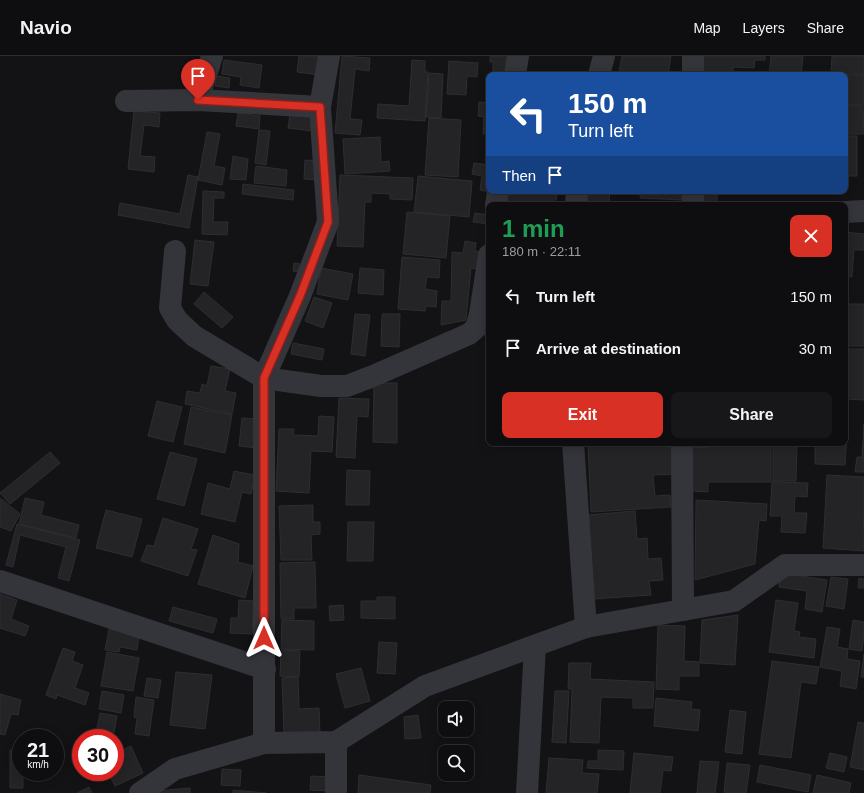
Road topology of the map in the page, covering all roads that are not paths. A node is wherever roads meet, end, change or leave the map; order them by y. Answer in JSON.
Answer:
{"nodes":[{"id":1,"x":212,"y":56,"type":"edge"},
{"id":2,"x":329,"y":56,"type":"edge"},
{"id":3,"x":518,"y":56,"type":"edge"},
{"id":4,"x":604,"y":56,"type":"edge"},
{"id":5,"x":693,"y":56,"type":"edge"},
{"id":6,"x":515,"y":72,"type":"edge"},
{"id":7,"x":600,"y":72,"type":"edge"},
{"id":8,"x":693,"y":72,"type":"edge"},
{"id":9,"x":198,"y":100,"type":"junction"},
{"id":10,"x":126,"y":101,"type":"dead end"},
{"id":11,"x":320,"y":107,"type":"junction"},
{"id":12,"x":864,"y":211,"type":"edge"},
{"id":13,"x":848,"y":212,"type":"edge"},
{"id":14,"x":176,"y":251,"type":"dead end"},
{"id":15,"x":486,"y":275,"type":"edge"},
{"id":16,"x":264,"y":378,"type":"junction"},
{"id":17,"x":573,"y":446,"type":"edge"},
{"id":18,"x":682,"y":446,"type":"edge"},
{"id":19,"x":864,"y":565,"type":"edge"},
{"id":20,"x":0,"y":581,"type":"edge"},
{"id":21,"x":683,"y":610,"type":"junction"},
{"id":22,"x":586,"y":627,"type":"junction"},
{"id":23,"x":535,"y":646,"type":"junction"},
{"id":24,"x":265,"y":669,"type":"junction"},
{"id":25,"x":336,"y":742,"type":"junction"},
{"id":26,"x":264,"y":743,"type":"junction"},
{"id":27,"x":140,"y":793,"type":"edge"},
{"id":28,"x":336,"y":793,"type":"edge"},
{"id":29,"x":527,"y":793,"type":"edge"}],
"edges":[{"from":1,"to":9,"type":"street"},
{"from":2,"to":11,"type":"street"},
{"from":3,"to":6,"type":"street"},
{"from":4,"to":7,"type":"street"},
{"from":5,"to":8,"type":"street"},
{"from":9,"to":10,"type":"street"},
{"from":9,"to":11,"type":"street"},
{"from":11,"to":16,"type":"street"},
{"from":12,"to":13,"type":"street"},
{"from":14,"to":16,"type":"street"},
{"from":15,"to":16,"type":"street"},
{"from":16,"to":24,"type":"street"},
{"from":17,"to":22,"type":"street"},
{"from":18,"to":21,"type":"street"},
{"from":19,"to":21,"type":"street"},
{"from":20,"to":24,"type":"street"},
{"from":21,"to":22,"type":"street"},
{"from":22,"to":23,"type":"street"},
{"from":23,"to":25,"type":"street"},
{"from":23,"to":29,"type":"street"},
{"from":24,"to":26,"type":"street"},
{"from":25,"to":26,"type":"street"},
{"from":25,"to":28,"type":"street"},
{"from":26,"to":27,"type":"street"}]}
